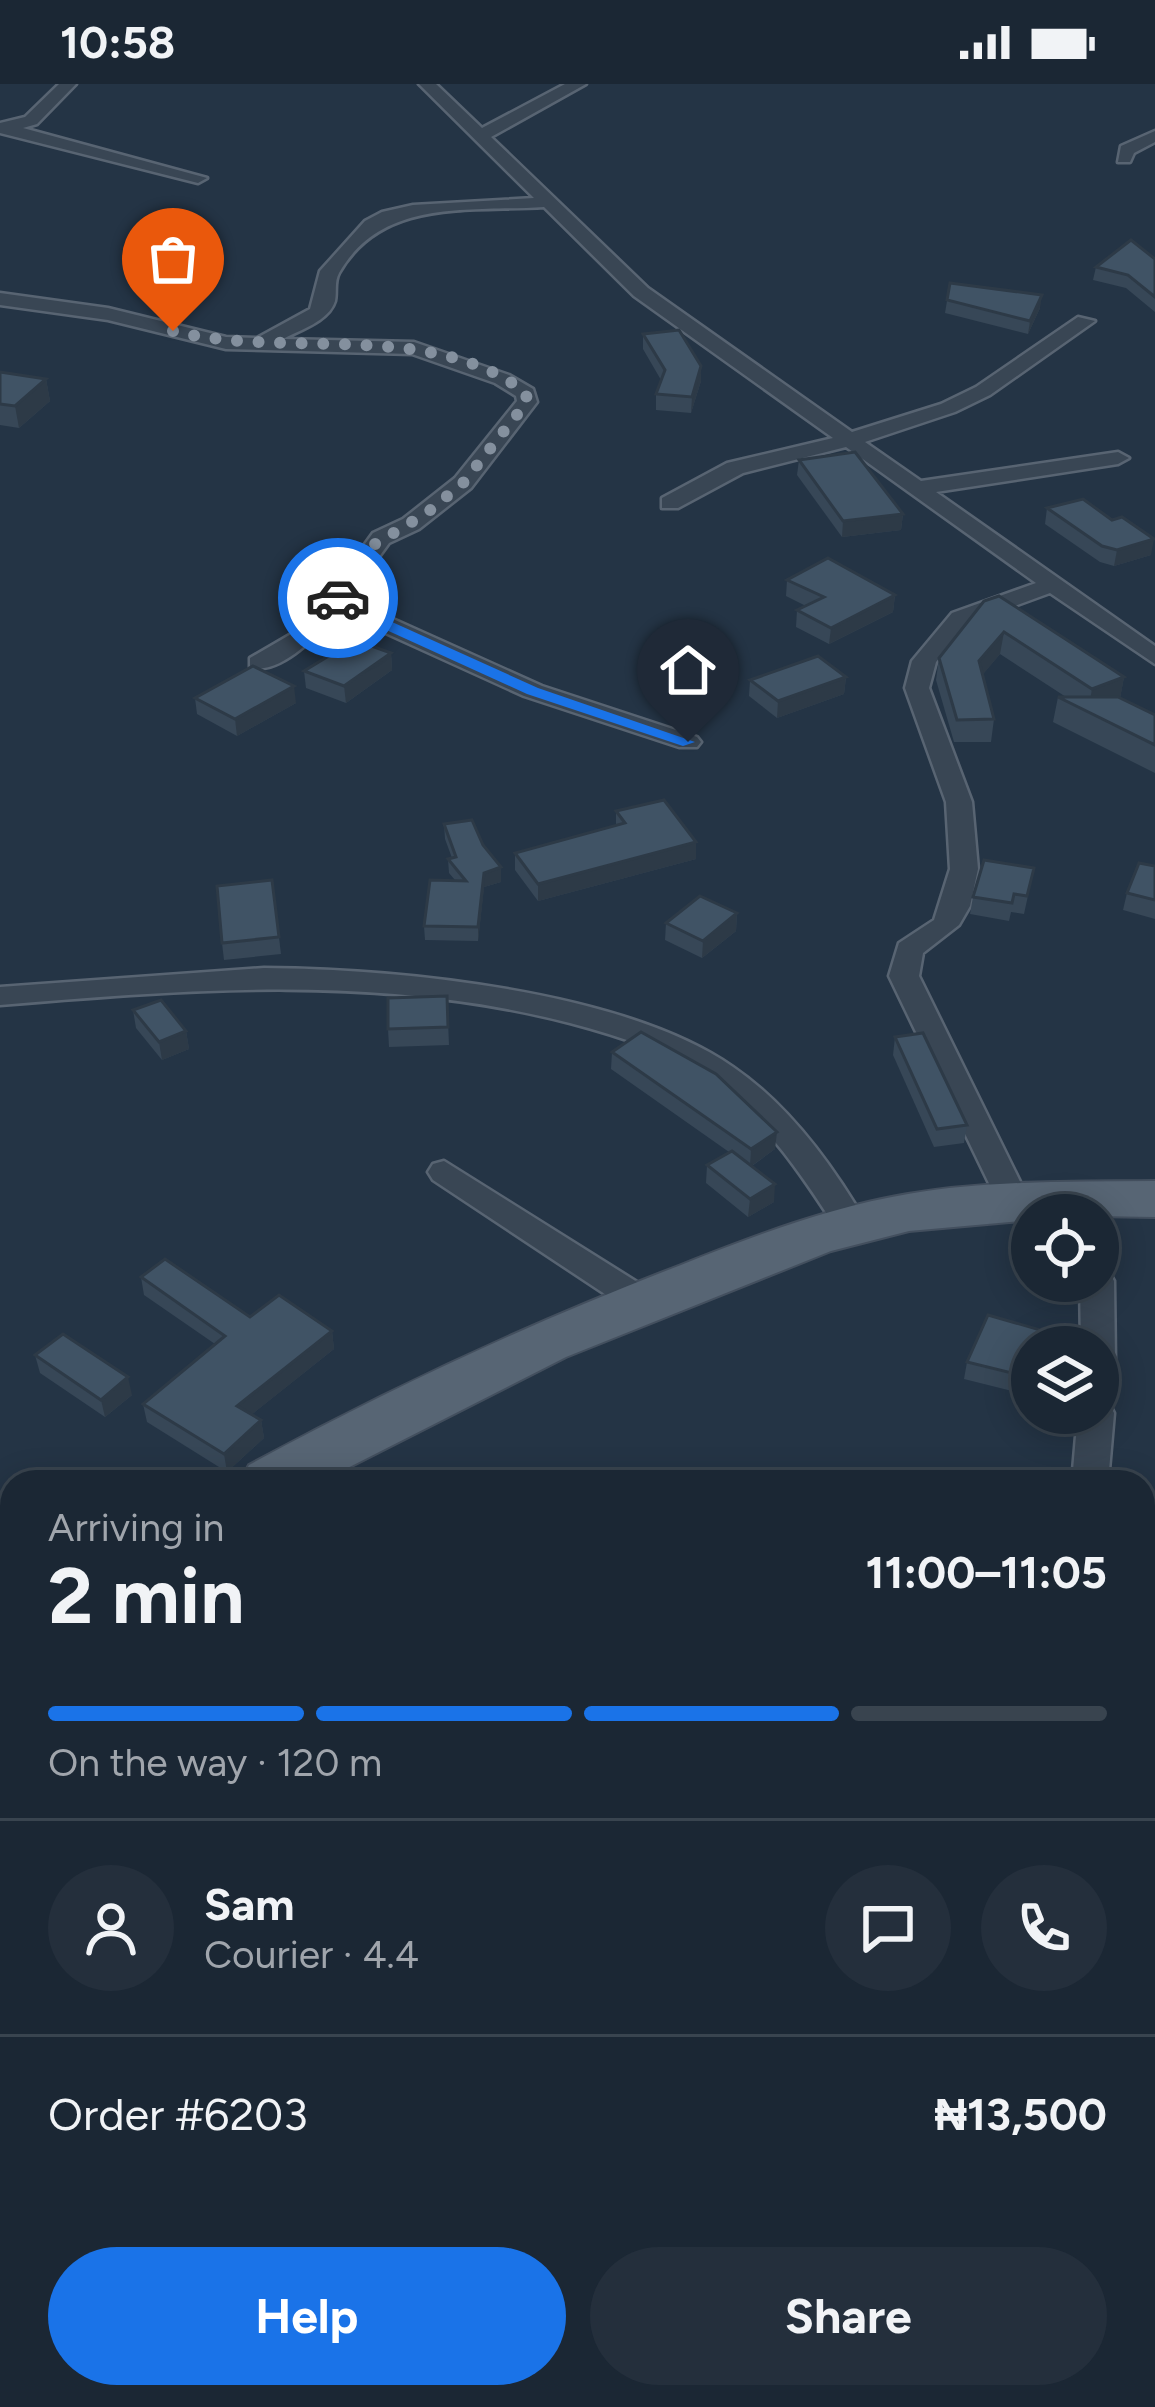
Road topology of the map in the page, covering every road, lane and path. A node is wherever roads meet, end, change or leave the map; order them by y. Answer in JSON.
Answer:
{"nodes":[{"id":1,"x":68,"y":84,"type":"edge"},
{"id":2,"x":425,"y":84,"type":"edge"},
{"id":3,"x":578,"y":84,"type":"edge"},
{"id":4,"x":5,"y":128,"type":"edge"},
{"id":5,"x":482,"y":135,"type":"junction"},
{"id":6,"x":1155,"y":136,"type":"edge"},
{"id":7,"x":1155,"y":162,"type":"edge"},
{"id":8,"x":198,"y":178,"type":"dead end"},
{"id":9,"x":548,"y":202,"type":"junction"},
{"id":10,"x":0,"y":299,"type":"edge"},
{"id":11,"x":1085,"y":321,"type":"dead end"},
{"id":12,"x":259,"y":344,"type":"junction"},
{"id":13,"x":849,"y":440,"type":"junction"},
{"id":14,"x":1118,"y":458,"type":"dead end"},
{"id":15,"x":916,"y":488,"type":"junction"},
{"id":16,"x":670,"y":503,"type":"dead end"},
{"id":17,"x":1052,"y":585,"type":"junction"},
{"id":18,"x":330,"y":608,"type":"junction"},
{"id":19,"x":1154,"y":656,"type":"edge"},
{"id":20,"x":259,"y":663,"type":"edge"},
{"id":21,"x":688,"y":742,"type":"dead end"},
{"id":22,"x":0,"y":996,"type":"edge"},
{"id":23,"x":444,"y":1172,"type":"dead end"},
{"id":24,"x":1011,"y":1198,"type":"edge"},
{"id":25,"x":1155,"y":1199,"type":"edge"},
{"id":26,"x":1011,"y":1202,"type":"edge"},
{"id":27,"x":1119,"y":1204,"type":"edge"},
{"id":28,"x":852,"y":1226,"type":"junction"},
{"id":29,"x":641,"y":1301,"type":"junction"},
{"id":30,"x":1094,"y":1434,"type":"edge"},
{"id":31,"x":293,"y":1470,"type":"edge"},
{"id":32,"x":1091,"y":1470,"type":"edge"}],
"edges":[{"from":1,"to":4,"type":"street"},
{"from":2,"to":5,"type":"street"},
{"from":3,"to":5,"type":"street"},
{"from":4,"to":8,"type":"street"},
{"from":5,"to":9,"type":"street"},
{"from":6,"to":7,"type":"street"},
{"from":9,"to":12,"type":"street"},
{"from":9,"to":13,"type":"street"},
{"from":10,"to":12,"type":"street"},
{"from":11,"to":13,"type":"street"},
{"from":12,"to":18,"type":"street"},
{"from":13,"to":15,"type":"street"},
{"from":13,"to":16,"type":"street"},
{"from":14,"to":15,"type":"street"},
{"from":15,"to":17,"type":"street"},
{"from":17,"to":19,"type":"street"},
{"from":17,"to":24,"type":"street"},
{"from":18,"to":20,"type":"street"},
{"from":18,"to":21,"type":"street"},
{"from":22,"to":28,"type":"street"},
{"from":23,"to":29,"type":"street"},
{"from":25,"to":27,"type":"main road"},
{"from":26,"to":28,"type":"main road"},
{"from":28,"to":29,"type":"main road"},
{"from":29,"to":31,"type":"main road"},
{"from":30,"to":32,"type":"street"}]}
